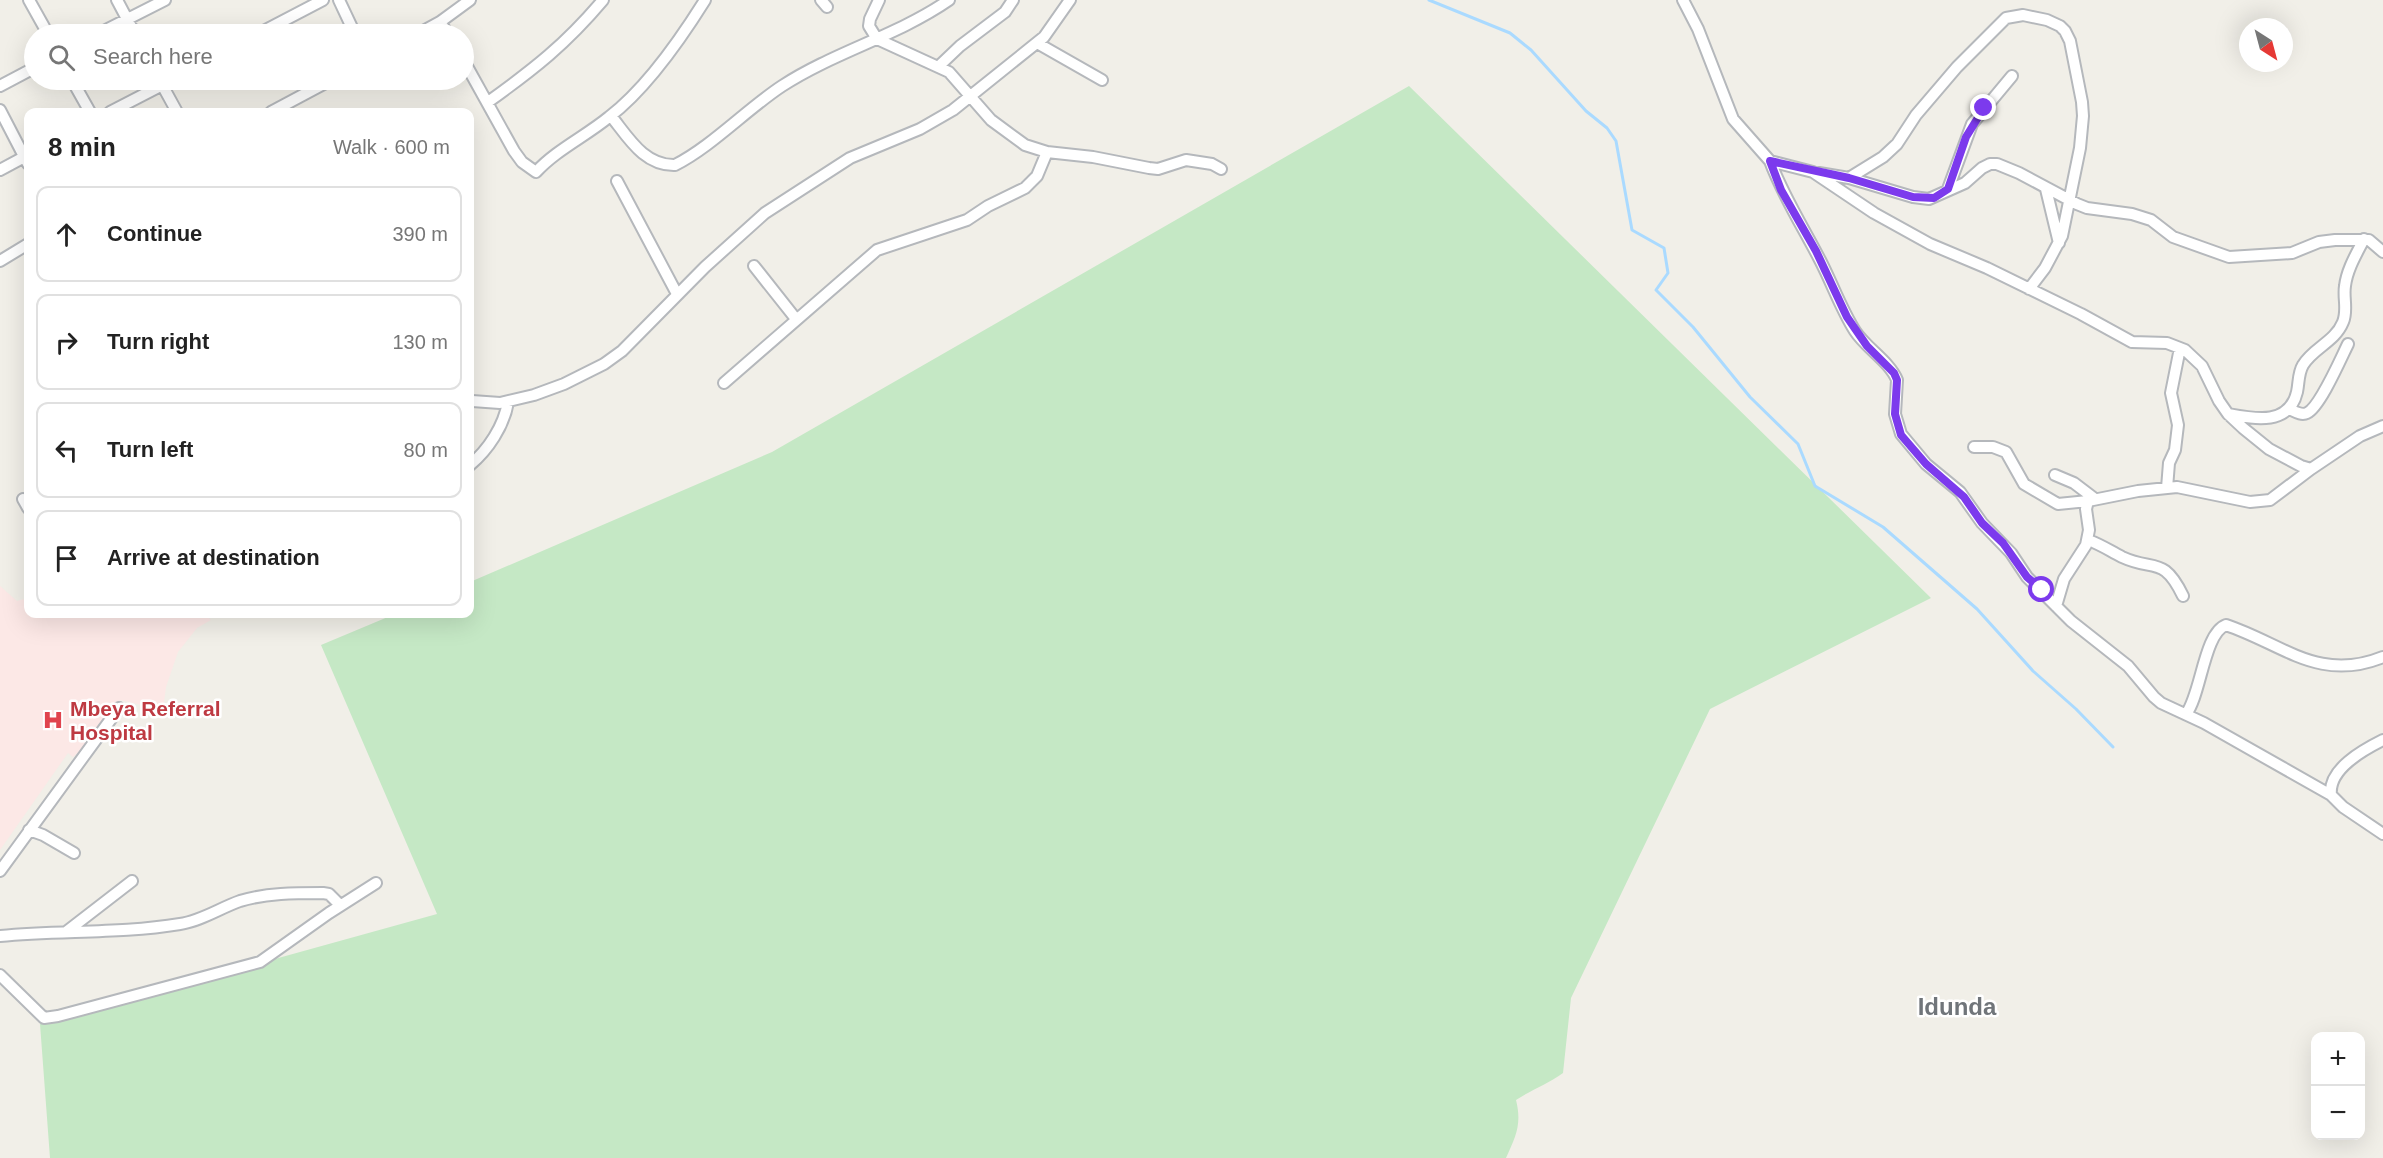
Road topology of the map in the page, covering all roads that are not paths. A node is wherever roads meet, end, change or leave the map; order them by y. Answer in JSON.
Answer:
{"nodes":[{"id":1,"x":29,"y":0,"type":"edge"},
{"id":2,"x":117,"y":0,"type":"edge"},
{"id":3,"x":165,"y":0,"type":"edge"},
{"id":4,"x":323,"y":0,"type":"edge"},
{"id":5,"x":339,"y":0,"type":"edge"},
{"id":6,"x":470,"y":0,"type":"edge"},
{"id":7,"x":603,"y":0,"type":"edge"},
{"id":8,"x":705,"y":0,"type":"edge"},
{"id":9,"x":879,"y":0,"type":"edge"},
{"id":10,"x":949,"y":0,"type":"edge"},
{"id":11,"x":1013,"y":0,"type":"edge"},
{"id":12,"x":1070,"y":0,"type":"edge"},
{"id":13,"x":1683,"y":0,"type":"edge"},
{"id":14,"x":127,"y":20,"type":"junction"},
{"id":15,"x":441,"y":22,"type":"joint"},
{"id":16,"x":42,"y":24,"type":"edge"},
{"id":17,"x":119,"y":24,"type":"edge"},
{"id":18,"x":129,"y":24,"type":"edge"},
{"id":19,"x":277,"y":24,"type":"edge"},
{"id":20,"x":350,"y":24,"type":"edge"},
{"id":21,"x":437,"y":24,"type":"edge"},
{"id":22,"x":877,"y":39,"type":"junction"},
{"id":23,"x":1037,"y":43,"type":"junction"},
{"id":24,"x":939,"y":66,"type":"junction"},
{"id":25,"x":24,"y":73,"type":"edge"},
{"id":26,"x":2012,"y":76,"type":"dead end"},
{"id":27,"x":474,"y":78,"type":"edge"},
{"id":28,"x":1102,"y":80,"type":"dead end"},
{"id":29,"x":0,"y":86,"type":"edge"},
{"id":30,"x":78,"y":90,"type":"edge"},
{"id":31,"x":149,"y":90,"type":"edge"},
{"id":32,"x":168,"y":90,"type":"edge"},
{"id":33,"x":313,"y":90,"type":"edge"},
{"id":34,"x":971,"y":97,"type":"junction"},
{"id":35,"x":488,"y":102,"type":"junction"},
{"id":36,"x":88,"y":108,"type":"edge"},
{"id":37,"x":117,"y":108,"type":"edge"},
{"id":38,"x":175,"y":108,"type":"edge"},
{"id":39,"x":279,"y":108,"type":"edge"},
{"id":40,"x":0,"y":110,"type":"edge"},
{"id":41,"x":611,"y":116,"type":"junction"},
{"id":42,"x":1047,"y":152,"type":"junction"},
{"id":43,"x":24,"y":154,"type":"edge"},
{"id":44,"x":24,"y":160,"type":"edge"},
{"id":45,"x":1770,"y":161,"type":"junction"},
{"id":46,"x":1221,"y":169,"type":"dead end"},
{"id":47,"x":0,"y":170,"type":"edge"},
{"id":48,"x":1813,"y":172,"type":"junction"},
{"id":49,"x":1849,"y":178,"type":"junction"},
{"id":50,"x":617,"y":181,"type":"dead end"},
{"id":51,"x":1948,"y":189,"type":"junction"},
{"id":52,"x":2046,"y":189,"type":"junction"},
{"id":53,"x":2069,"y":201,"type":"junction"},
{"id":54,"x":2364,"y":239,"type":"junction"},
{"id":55,"x":2059,"y":243,"type":"junction"},
{"id":56,"x":24,"y":246,"type":"edge"},
{"id":57,"x":2383,"y":252,"type":"edge"},
{"id":58,"x":0,"y":261,"type":"edge"},
{"id":59,"x":754,"y":266,"type":"dead end"},
{"id":60,"x":2029,"y":289,"type":"junction"},
{"id":61,"x":677,"y":294,"type":"junction"},
{"id":62,"x":796,"y":319,"type":"junction"},
{"id":63,"x":2348,"y":344,"type":"dead end"},
{"id":64,"x":2180,"y":348,"type":"junction"},
{"id":65,"x":724,"y":383,"type":"dead end"},
{"id":66,"x":474,"y":401,"type":"edge"},
{"id":67,"x":508,"y":402,"type":"junction"},
{"id":68,"x":2289,"y":409,"type":"junction"},
{"id":69,"x":2228,"y":414,"type":"junction"},
{"id":70,"x":2383,"y":426,"type":"edge"},
{"id":71,"x":1974,"y":447,"type":"dead end"},
{"id":72,"x":474,"y":461,"type":"edge"},
{"id":73,"x":2311,"y":468,"type":"junction"},
{"id":74,"x":2055,"y":475,"type":"dead end"},
{"id":75,"x":2167,"y":488,"type":"junction"},
{"id":76,"x":2092,"y":500,"type":"junction"},
{"id":77,"x":2088,"y":540,"type":"junction"},
{"id":78,"x":2184,"y":596,"type":"dead end"},
{"id":79,"x":2056,"y":606,"type":"junction"},
{"id":80,"x":2383,"y":657,"type":"edge"},
{"id":81,"x":119,"y":708,"type":"dead end"},
{"id":82,"x":2186,"y":714,"type":"junction"},
{"id":83,"x":2383,"y":740,"type":"edge"},
{"id":84,"x":2331,"y":795,"type":"junction"},
{"id":85,"x":29,"y":830,"type":"junction"},
{"id":86,"x":2383,"y":834,"type":"edge"},
{"id":87,"x":74,"y":852,"type":"dead end"},
{"id":88,"x":0,"y":871,"type":"edge"},
{"id":89,"x":132,"y":881,"type":"dead end"},
{"id":90,"x":376,"y":883,"type":"dead end"},
{"id":91,"x":340,"y":905,"type":"junction"},
{"id":92,"x":66,"y":932,"type":"junction"},
{"id":93,"x":0,"y":936,"type":"edge"},
{"id":94,"x":0,"y":975,"type":"edge"}],
"edges":[{"from":1,"to":16,"type":"street"},
{"from":2,"to":14,"type":"street"},
{"from":3,"to":14,"type":"street"},
{"from":4,"to":19,"type":"street"},
{"from":5,"to":20,"type":"street"},
{"from":6,"to":15,"type":"street"},
{"from":7,"to":35,"type":"street"},
{"from":8,"to":41,"type":"street"},
{"from":9,"to":22,"type":"street"},
{"from":10,"to":22,"type":"street"},
{"from":11,"to":24,"type":"street"},
{"from":12,"to":23,"type":"street"},
{"from":13,"to":45,"type":"street"},
{"from":14,"to":17,"type":"street"},
{"from":14,"to":18,"type":"street"},
{"from":15,"to":21,"type":"street"},
{"from":22,"to":24,"type":"street"},
{"from":22,"to":41,"type":"street"},
{"from":23,"to":28,"type":"street"},
{"from":23,"to":34,"type":"street"},
{"from":24,"to":34,"type":"street"},
{"from":25,"to":29,"type":"street"},
{"from":26,"to":51,"type":"street"},
{"from":27,"to":35,"type":"street"},
{"from":30,"to":36,"type":"street"},
{"from":31,"to":37,"type":"street"},
{"from":32,"to":38,"type":"street"},
{"from":33,"to":39,"type":"street"},
{"from":34,"to":42,"type":"street"},
{"from":34,"to":61,"type":"street"},
{"from":35,"to":41,"type":"street"},
{"from":40,"to":43,"type":"street"},
{"from":42,"to":46,"type":"street"},
{"from":42,"to":62,"type":"street"},
{"from":44,"to":47,"type":"street"},
{"from":45,"to":48,"type":"street"},
{"from":45,"to":79,"type":"street"},
{"from":48,"to":49,"type":"street"},
{"from":48,"to":60,"type":"street"},
{"from":49,"to":51,"type":"street"},
{"from":49,"to":53,"type":"street"},
{"from":50,"to":61,"type":"street"},
{"from":51,"to":52,"type":"street"},
{"from":52,"to":53,"type":"street"},
{"from":52,"to":55,"type":"street"},
{"from":53,"to":54,"type":"street"},
{"from":53,"to":55,"type":"street"},
{"from":54,"to":57,"type":"street"},
{"from":54,"to":68,"type":"street"},
{"from":55,"to":60,"type":"street"},
{"from":56,"to":58,"type":"street"},
{"from":59,"to":62,"type":"street"},
{"from":60,"to":64,"type":"street"},
{"from":61,"to":67,"type":"street"},
{"from":62,"to":65,"type":"street"},
{"from":63,"to":68,"type":"street"},
{"from":64,"to":69,"type":"street"},
{"from":64,"to":75,"type":"street"},
{"from":66,"to":67,"type":"street"},
{"from":67,"to":72,"type":"street"},
{"from":68,"to":69,"type":"street"},
{"from":69,"to":73,"type":"street"},
{"from":70,"to":73,"type":"street"},
{"from":71,"to":76,"type":"street"},
{"from":73,"to":75,"type":"street"},
{"from":74,"to":76,"type":"street"},
{"from":75,"to":76,"type":"street"},
{"from":76,"to":77,"type":"street"},
{"from":77,"to":78,"type":"street"},
{"from":77,"to":79,"type":"street"},
{"from":79,"to":82,"type":"street"},
{"from":80,"to":82,"type":"street"},
{"from":81,"to":85,"type":"street"},
{"from":82,"to":84,"type":"street"},
{"from":83,"to":84,"type":"street"},
{"from":84,"to":86,"type":"street"},
{"from":85,"to":87,"type":"street"},
{"from":85,"to":88,"type":"street"},
{"from":89,"to":92,"type":"street"},
{"from":90,"to":91,"type":"street"},
{"from":91,"to":92,"type":"street"},
{"from":91,"to":94,"type":"street"},
{"from":92,"to":93,"type":"street"}]}
